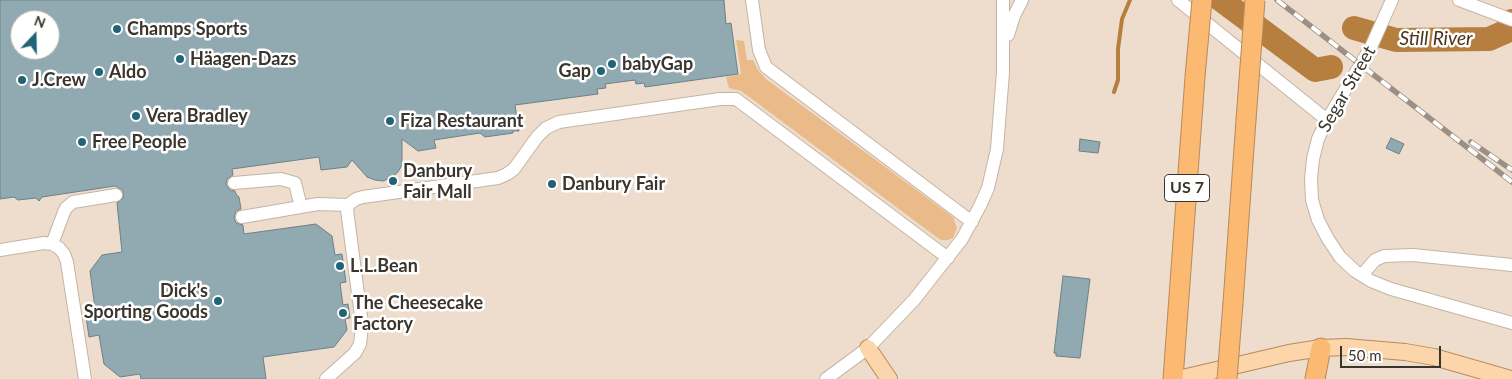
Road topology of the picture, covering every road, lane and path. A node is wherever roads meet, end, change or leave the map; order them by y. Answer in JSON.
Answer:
{"nodes":[{"id":1,"x":752,"y":0,"type":"edge"},
{"id":2,"x":1003,"y":0,"type":"edge"},
{"id":3,"x":1022,"y":0,"type":"edge"},
{"id":4,"x":1178,"y":0,"type":"edge"},
{"id":5,"x":1200,"y":0,"type":"edge"},
{"id":6,"x":1255,"y":0,"type":"edge"},
{"id":7,"x":1392,"y":0,"type":"edge"},
{"id":8,"x":1459,"y":0,"type":"edge"},
{"id":9,"x":1507,"y":18,"type":"edge"},
{"id":10,"x":1004,"y":47,"type":"junction"},
{"id":11,"x":1327,"y":120,"type":"junction"},
{"id":12,"x":234,"y":183,"type":"dead end"},
{"id":13,"x":116,"y":195,"type":"dead end"},
{"id":14,"x":348,"y":205,"type":"junction"},
{"id":15,"x":300,"y":207,"type":"junction"},
{"id":16,"x":242,"y":217,"type":"dead end"},
{"id":17,"x":972,"y":222,"type":"junction"},
{"id":18,"x":52,"y":244,"type":"junction"},
{"id":19,"x":0,"y":250,"type":"edge"},
{"id":20,"x":948,"y":258,"type":"junction"},
{"id":21,"x":1512,"y":265,"type":"edge"},
{"id":22,"x":1362,"y":275,"type":"junction"},
{"id":23,"x":1512,"y":323,"type":"edge"},
{"id":24,"x":868,"y":348,"type":"junction"},
{"id":25,"x":1321,"y":348,"type":"junction"},
{"id":26,"x":85,"y":379,"type":"edge"},
{"id":27,"x":326,"y":379,"type":"edge"},
{"id":28,"x":826,"y":379,"type":"edge"},
{"id":29,"x":889,"y":379,"type":"edge"},
{"id":30,"x":1173,"y":379,"type":"edge"},
{"id":31,"x":1178,"y":379,"type":"edge"},
{"id":32,"x":1227,"y":379,"type":"edge"},
{"id":33,"x":1315,"y":379,"type":"edge"},
{"id":34,"x":1511,"y":379,"type":"edge"}],
"edges":[{"from":1,"to":17,"type":"street"},
{"from":2,"to":10,"type":"street"},
{"from":3,"to":10,"type":"street"},
{"from":4,"to":11,"type":"street"},
{"from":5,"to":30,"type":"highway","number":"US 7","bridge":true},
{"from":6,"to":32,"type":"highway","bridge":true},
{"from":7,"to":11,"type":"street","name":"Segar Street"},
{"from":8,"to":9,"type":"street"},
{"from":10,"to":17,"type":"street"},
{"from":11,"to":22,"type":"street","name":"Segar Street"},
{"from":12,"to":15,"type":"street"},
{"from":13,"to":18,"type":"street"},
{"from":14,"to":15,"type":"street"},
{"from":14,"to":20,"type":"street"},
{"from":14,"to":27,"type":"street"},
{"from":15,"to":16,"type":"street"},
{"from":17,"to":20,"type":"street"},
{"from":18,"to":19,"type":"street"},
{"from":18,"to":26,"type":"street"},
{"from":20,"to":24,"type":"street"},
{"from":21,"to":22,"type":"street"},
{"from":22,"to":23,"type":"street","name":"Segar Street"},
{"from":24,"to":28,"type":"street"},
{"from":24,"to":29,"type":"main road"},
{"from":25,"to":31,"type":"main road"},
{"from":25,"to":33,"type":"highway"},
{"from":25,"to":34,"type":"main road"}]}
